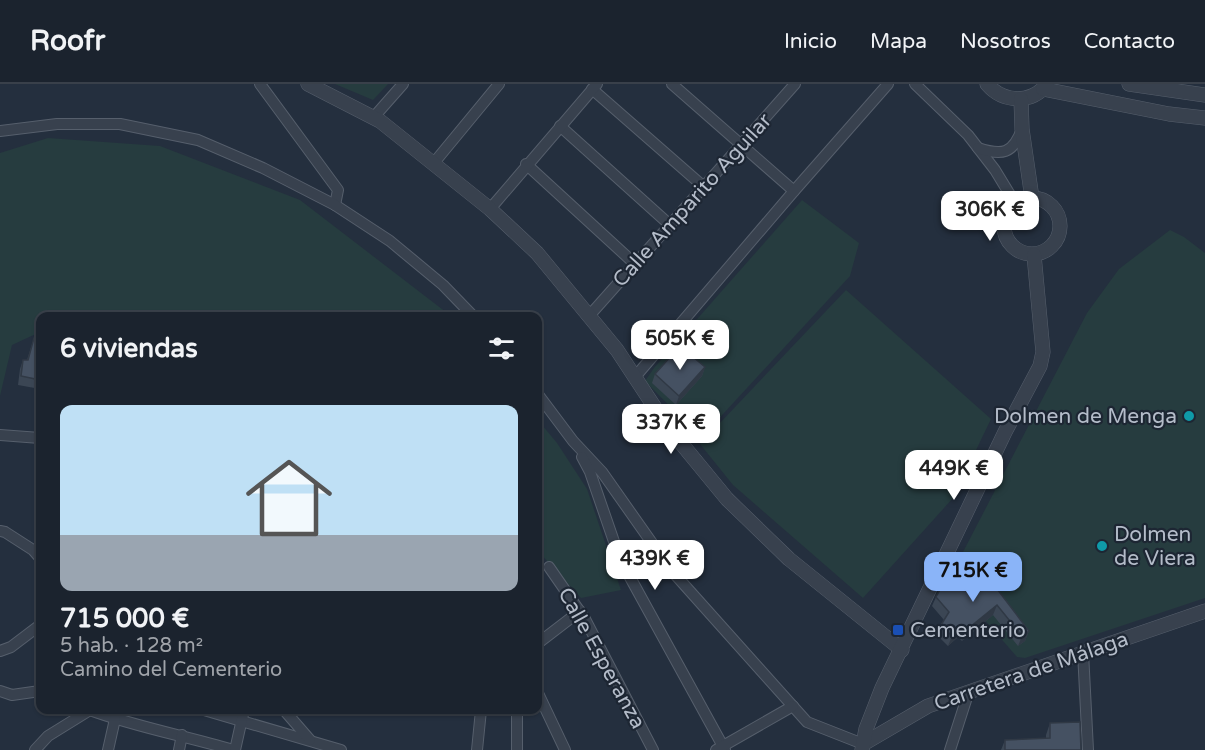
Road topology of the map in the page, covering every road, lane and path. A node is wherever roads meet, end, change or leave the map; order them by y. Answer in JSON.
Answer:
{"nodes":[{"id":1,"x":308,"y":84,"type":"edge"},
{"id":2,"x":403,"y":84,"type":"edge"},
{"id":3,"x":499,"y":84,"type":"edge"},
{"id":4,"x":672,"y":84,"type":"edge"},
{"id":5,"x":795,"y":84,"type":"edge"},
{"id":6,"x":888,"y":84,"type":"edge"},
{"id":7,"x":915,"y":84,"type":"edge"},
{"id":8,"x":987,"y":84,"type":"edge"},
{"id":9,"x":1129,"y":84,"type":"edge"},
{"id":10,"x":262,"y":85,"type":"edge"},
{"id":11,"x":594,"y":86,"type":"edge"},
{"id":12,"x":1045,"y":86,"type":"edge"},
{"id":13,"x":1205,"y":95,"type":"edge"},
{"id":14,"x":1021,"y":99,"type":"junction"},
{"id":15,"x":373,"y":118,"type":"junction"},
{"id":16,"x":1205,"y":118,"type":"edge"},
{"id":17,"x":560,"y":126,"type":"junction"},
{"id":18,"x":1022,"y":129,"type":"junction"},
{"id":19,"x":0,"y":131,"type":"edge"},
{"id":20,"x":741,"y":145,"type":"junction"},
{"id":21,"x":978,"y":148,"type":"junction"},
{"id":22,"x":434,"y":164,"type":"junction"},
{"id":23,"x":526,"y":164,"type":"junction"},
{"id":24,"x":704,"y":187,"type":"junction"},
{"id":25,"x":794,"y":191,"type":"junction"},
{"id":26,"x":1032,"y":198,"type":"junction"},
{"id":27,"x":1015,"y":203,"type":"junction"},
{"id":28,"x":335,"y":205,"type":"junction"},
{"id":29,"x":490,"y":209,"type":"junction"},
{"id":30,"x":670,"y":225,"type":"junction"},
{"id":31,"x":1034,"y":255,"type":"junction"},
{"id":32,"x":635,"y":264,"type":"junction"},
{"id":33,"x":469,"y":312,"type":"edge"},
{"id":34,"x":589,"y":316,"type":"junction"},
{"id":35,"x":635,"y":377,"type":"junction"},
{"id":36,"x":542,"y":400,"type":"edge"},
{"id":37,"x":0,"y":435,"type":"edge"},
{"id":38,"x":36,"y":438,"type":"edge"},
{"id":39,"x":573,"y":441,"type":"junction"},
{"id":40,"x":0,"y":531,"type":"edge"},
{"id":41,"x":36,"y":553,"type":"edge"},
{"id":42,"x":549,"y":567,"type":"dead end"},
{"id":43,"x":580,"y":611,"type":"junction"},
{"id":44,"x":1205,"y":611,"type":"edge"},
{"id":45,"x":36,"y":628,"type":"edge"},
{"id":46,"x":542,"y":640,"type":"edge"},
{"id":47,"x":902,"y":650,"type":"junction"},
{"id":48,"x":0,"y":651,"type":"edge"},
{"id":49,"x":1083,"y":652,"type":"junction"},
{"id":50,"x":0,"y":691,"type":"edge"},
{"id":51,"x":969,"y":691,"type":"junction"},
{"id":52,"x":36,"y":692,"type":"edge"},
{"id":53,"x":542,"y":702,"type":"edge"},
{"id":54,"x":794,"y":706,"type":"junction"},
{"id":55,"x":84,"y":714,"type":"edge"},
{"id":56,"x":101,"y":714,"type":"edge"},
{"id":57,"x":242,"y":714,"type":"edge"},
{"id":58,"x":287,"y":714,"type":"edge"},
{"id":59,"x":481,"y":714,"type":"edge"},
{"id":60,"x":517,"y":714,"type":"edge"},
{"id":61,"x":115,"y":719,"type":"junction"},
{"id":62,"x":182,"y":735,"type":"junction"},
{"id":63,"x":314,"y":746,"type":"edge"},
{"id":64,"x":862,"y":748,"type":"edge"},
{"id":65,"x":721,"y":749,"type":"edge"},
{"id":66,"x":35,"y":750,"type":"edge"},
{"id":67,"x":108,"y":750,"type":"edge"},
{"id":68,"x":179,"y":750,"type":"edge"},
{"id":69,"x":234,"y":750,"type":"edge"},
{"id":70,"x":341,"y":750,"type":"edge"},
{"id":71,"x":477,"y":750,"type":"edge"},
{"id":72,"x":517,"y":750,"type":"edge"},
{"id":73,"x":565,"y":750,"type":"edge"},
{"id":74,"x":653,"y":750,"type":"edge"},
{"id":75,"x":950,"y":750,"type":"edge"},
{"id":76,"x":1088,"y":750,"type":"edge"}],
"edges":[{"from":1,"to":15,"type":"street"},
{"from":2,"to":15,"type":"street"},
{"from":3,"to":22,"type":"street"},
{"from":4,"to":20,"type":"street"},
{"from":5,"to":20,"type":"street","name":"Calle Amparito Aguilar"},
{"from":6,"to":25,"type":"street"},
{"from":7,"to":21,"type":"street"},
{"from":8,"to":14,"type":"street"},
{"from":9,"to":13,"type":"street"},
{"from":10,"to":28,"type":"street"},
{"from":11,"to":17,"type":"street"},
{"from":11,"to":24,"type":"street"},
{"from":12,"to":14,"type":"street"},
{"from":12,"to":16,"type":"street"},
{"from":14,"to":18,"type":"street"},
{"from":15,"to":22,"type":"street"},
{"from":17,"to":23,"type":"street"},
{"from":17,"to":30,"type":"street"},
{"from":18,"to":21,"type":"street"},
{"from":18,"to":26,"type":"street"},
{"from":19,"to":28,"type":"street"},
{"from":20,"to":24,"type":"street","name":"Calle Amparito Aguilar"},
{"from":20,"to":25,"type":"street"},
{"from":21,"to":27,"type":"street"},
{"from":22,"to":29,"type":"street"},
{"from":23,"to":29,"type":"street"},
{"from":23,"to":32,"type":"street"},
{"from":24,"to":30,"type":"street","name":"Calle Amparito Aguilar"},
{"from":25,"to":35,"type":"street"},
{"from":26,"to":27,"type":"street"},
{"from":26,"to":31,"type":"street"},
{"from":27,"to":31,"type":"street"},
{"from":28,"to":33,"type":"street"},
{"from":29,"to":34,"type":"street"},
{"from":30,"to":32,"type":"street","name":"Calle Amparito Aguilar"},
{"from":31,"to":47,"type":"street"},
{"from":32,"to":34,"type":"street","name":"Calle Amparito Aguilar"},
{"from":34,"to":35,"type":"street"},
{"from":35,"to":47,"type":"street"},
{"from":36,"to":39,"type":"street"},
{"from":37,"to":38,"type":"street"},
{"from":39,"to":54,"type":"street"},
{"from":39,"to":65,"type":"street"},
{"from":40,"to":41,"type":"street"},
{"from":42,"to":43,"type":"street","name":"Calle Esperanza"},
{"from":43,"to":46,"type":"street"},
{"from":43,"to":74,"type":"street","name":"Calle Esperanza"},
{"from":44,"to":49,"type":"street","name":"Carretera de Málaga"},
{"from":45,"to":48,"type":"street"},
{"from":47,"to":64,"type":"street"},
{"from":49,"to":51,"type":"street","name":"Carretera de Málaga"},
{"from":49,"to":76,"type":"street"},
{"from":50,"to":52,"type":"street"},
{"from":51,"to":64,"type":"street","name":"Carretera de Málaga"},
{"from":51,"to":75,"type":"street"},
{"from":53,"to":73,"type":"street"},
{"from":54,"to":64,"type":"street"},
{"from":54,"to":65,"type":"street"},
{"from":55,"to":66,"type":"street"},
{"from":56,"to":61,"type":"street"},
{"from":57,"to":63,"type":"street"},
{"from":57,"to":69,"type":"street"},
{"from":58,"to":63,"type":"street"},
{"from":59,"to":71,"type":"street"},
{"from":60,"to":72,"type":"street"},
{"from":61,"to":62,"type":"street"},
{"from":61,"to":67,"type":"street"},
{"from":62,"to":68,"type":"street"},
{"from":62,"to":69,"type":"street"},
{"from":63,"to":70,"type":"street"}]}
